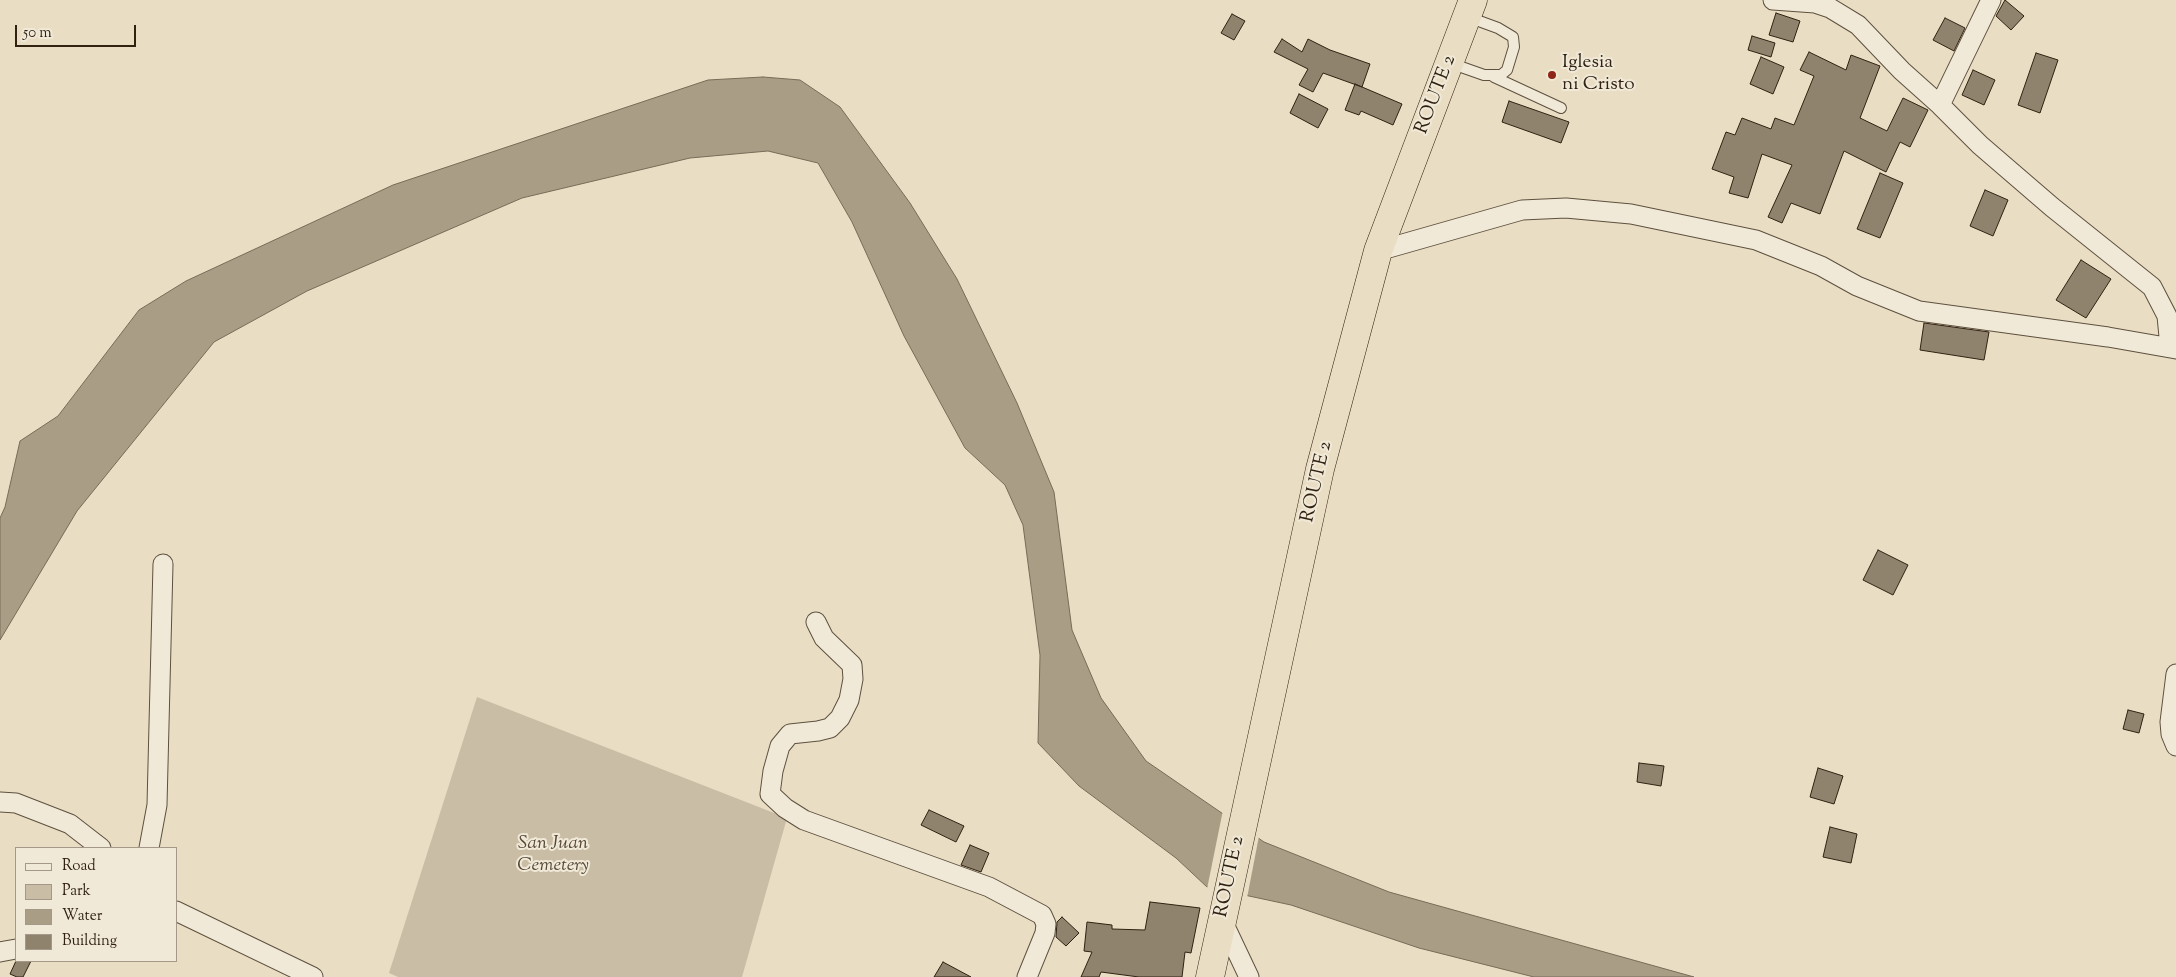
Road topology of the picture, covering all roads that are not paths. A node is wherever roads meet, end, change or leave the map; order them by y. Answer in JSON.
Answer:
{"nodes":[{"id":1,"x":1773,"y":0,"type":"edge"},
{"id":2,"x":1991,"y":0,"type":"edge"},
{"id":3,"x":1470,"y":8,"type":"edge"},
{"id":4,"x":1449,"y":63,"type":"junction"},
{"id":5,"x":1494,"y":77,"type":"junction"},
{"id":6,"x":1940,"y":105,"type":"junction"},
{"id":7,"x":1561,"y":108,"type":"dead end"},
{"id":8,"x":1378,"y":251,"type":"junction"},
{"id":9,"x":2173,"y":348,"type":"edge"},
{"id":10,"x":162,"y":564,"type":"dead end"},
{"id":11,"x":816,"y":622,"type":"dead end"},
{"id":12,"x":2176,"y":674,"type":"edge"},
{"id":13,"x":2176,"y":746,"type":"edge"},
{"id":14,"x":0,"y":802,"type":"edge"},
{"id":15,"x":99,"y":847,"type":"edge"},
{"id":16,"x":149,"y":847,"type":"edge"},
{"id":17,"x":1224,"y":910,"type":"junction"},
{"id":18,"x":178,"y":912,"type":"edge"},
{"id":19,"x":15,"y":949,"type":"edge"},
{"id":20,"x":0,"y":952,"type":"edge"},
{"id":21,"x":313,"y":977,"type":"edge"},
{"id":22,"x":1027,"y":977,"type":"edge"},
{"id":23,"x":1210,"y":977,"type":"edge"},
{"id":24,"x":1249,"y":977,"type":"edge"}],
"edges":[{"from":1,"to":6,"type":"street"},
{"from":2,"to":6,"type":"street"},
{"from":3,"to":4,"type":"highway","name":"ROUTE 2"},
{"from":3,"to":5,"type":"lane"},
{"from":4,"to":5,"type":"lane"},
{"from":4,"to":8,"type":"highway","name":"ROUTE 2"},
{"from":5,"to":7,"type":"lane"},
{"from":6,"to":9,"type":"street"},
{"from":8,"to":9,"type":"street"},
{"from":8,"to":17,"type":"highway","name":"ROUTE 2"},
{"from":10,"to":16,"type":"street"},
{"from":11,"to":22,"type":"street"},
{"from":12,"to":13,"type":"street"},
{"from":14,"to":15,"type":"street"},
{"from":17,"to":23,"type":"highway","name":"ROUTE 2"},
{"from":17,"to":24,"type":"street"},
{"from":18,"to":21,"type":"street"},
{"from":19,"to":20,"type":"street"}]}
